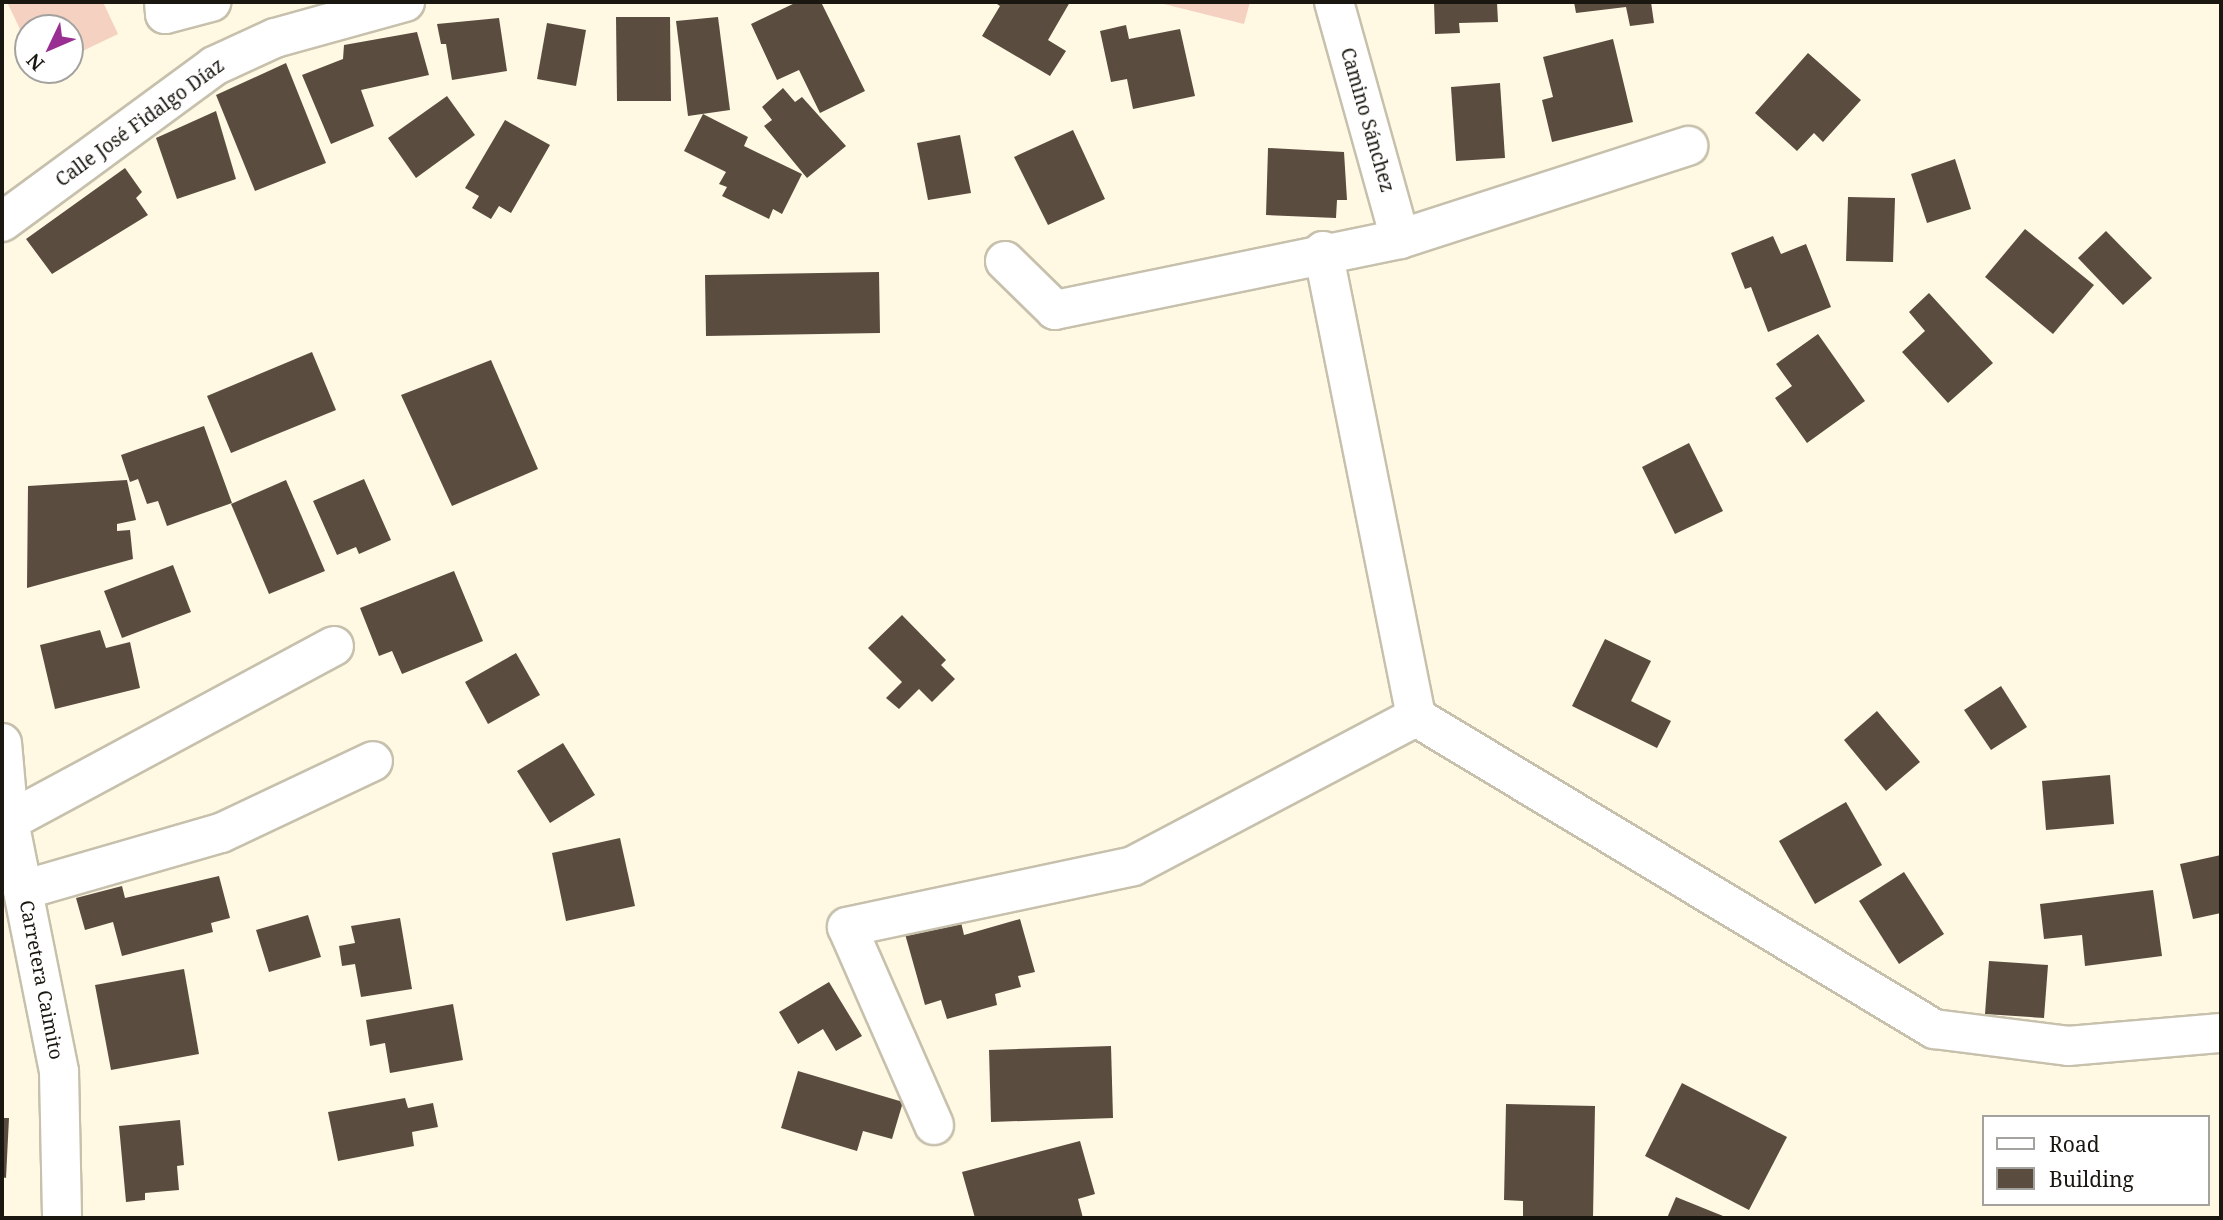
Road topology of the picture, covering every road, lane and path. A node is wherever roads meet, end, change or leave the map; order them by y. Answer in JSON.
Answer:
{"nodes":[{"id":1,"x":164,"y":2,"type":"edge"},
{"id":2,"x":211,"y":2,"type":"edge"},
{"id":3,"x":405,"y":2,"type":"edge"},
{"id":4,"x":1334,"y":2,"type":"edge"},
{"id":5,"x":1688,"y":146,"type":"dead end"},
{"id":6,"x":2,"y":222,"type":"edge"},
{"id":7,"x":1400,"y":239,"type":"junction"},
{"id":8,"x":1323,"y":251,"type":"junction"},
{"id":9,"x":1005,"y":261,"type":"dead end"},
{"id":10,"x":334,"y":646,"type":"dead end"},
{"id":11,"x":1416,"y":717,"type":"junction"},
{"id":12,"x":2,"y":743,"type":"edge"},
{"id":13,"x":373,"y":761,"type":"dead end"},
{"id":14,"x":9,"y":821,"type":"junction"},
{"id":15,"x":23,"y":890,"type":"junction"},
{"id":16,"x":2221,"y":1033,"type":"edge"},
{"id":17,"x":934,"y":1125,"type":"dead end"},
{"id":18,"x":62,"y":1218,"type":"edge"}],
"edges":[{"from":1,"to":2,"type":"street"},
{"from":3,"to":6,"type":"street","name":"Calle José Fidalgo Díaz"},
{"from":4,"to":7,"type":"street","name":"Camino Sánchez"},
{"from":5,"to":7,"type":"street"},
{"from":7,"to":8,"type":"street"},
{"from":8,"to":9,"type":"street"},
{"from":8,"to":11,"type":"street"},
{"from":10,"to":14,"type":"street"},
{"from":11,"to":16,"type":"street"},
{"from":11,"to":17,"type":"street"},
{"from":12,"to":14,"type":"street","name":"Carretera Caimito"},
{"from":13,"to":15,"type":"street"},
{"from":14,"to":15,"type":"street","name":"Carretera Caimito"},
{"from":15,"to":18,"type":"street","name":"Carretera Caimito"}]}
